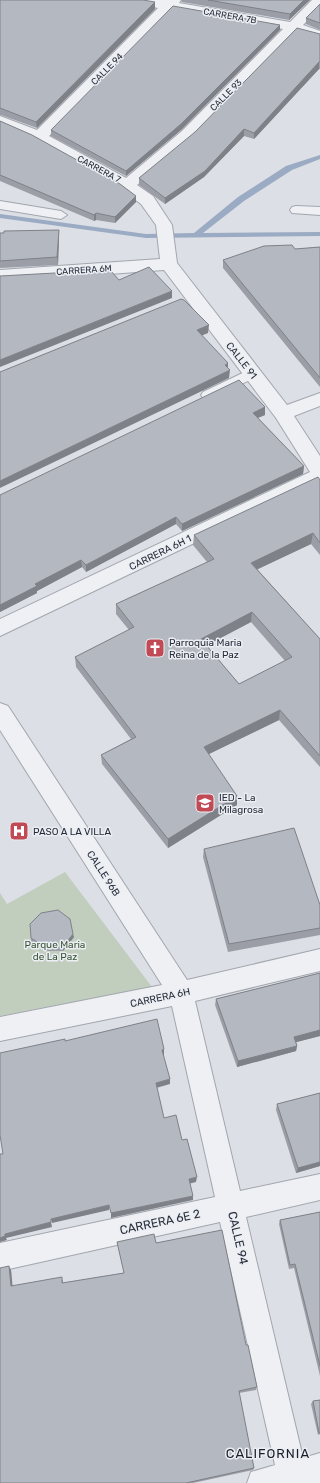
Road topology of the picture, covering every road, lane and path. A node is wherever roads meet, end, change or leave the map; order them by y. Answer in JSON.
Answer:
{"nodes":[{"id":1,"x":139,"y":0,"type":"edge"},
{"id":2,"x":320,"y":0,"type":"edge"},
{"id":3,"x":172,"y":2,"type":"edge"},
{"id":4,"x":294,"y":27,"type":"junction"},
{"id":5,"x":320,"y":36,"type":"edge"},
{"id":6,"x":0,"y":121,"type":"edge"},
{"id":7,"x":39,"y":137,"type":"junction"},
{"id":8,"x":127,"y":185,"type":"junction"},
{"id":9,"x":0,"y":205,"type":"edge"},
{"id":10,"x":296,"y":210,"type":"dead end"},
{"id":11,"x":320,"y":211,"type":"edge"},
{"id":12,"x":62,"y":215,"type":"dead end"},
{"id":13,"x":167,"y":256,"type":"junction"},
{"id":14,"x":0,"y":276,"type":"edge"},
{"id":15,"x":253,"y":373,"type":"junction"},
{"id":16,"x":320,"y":400,"type":"edge"},
{"id":17,"x":193,"y":402,"type":"edge"},
{"id":18,"x":283,"y":413,"type":"junction"},
{"id":19,"x":320,"y":472,"type":"edge"},
{"id":20,"x":320,"y":475,"type":"edge"},
{"id":21,"x":0,"y":628,"type":"edge"},
{"id":22,"x":0,"y":712,"type":"edge"},
{"id":23,"x":320,"y":960,"type":"edge"},
{"id":24,"x":181,"y":993,"type":"junction"},
{"id":25,"x":0,"y":1029,"type":"edge"},
{"id":26,"x":320,"y":1187,"type":"edge"},
{"id":27,"x":231,"y":1206,"type":"junction"},
{"id":28,"x":0,"y":1257,"type":"edge"},
{"id":29,"x":302,"y":1476,"type":"edge"},
{"id":30,"x":262,"y":1483,"type":"edge"}],
"edges":[{"from":1,"to":3,"type":"street","name":"CARRERA 7B"},
{"from":2,"to":4,"type":"street","name":"CALLE 93"},
{"from":3,"to":4,"type":"street","name":"CARRERA 7B"},
{"from":3,"to":7,"type":"street","name":"CALLE 94"},
{"from":4,"to":5,"type":"street","name":"CARRERA 7B"},
{"from":4,"to":8,"type":"street","name":"CALLE 93"},
{"from":6,"to":7,"type":"street","name":"CARRERA 7"},
{"from":7,"to":8,"type":"street","name":"CARRERA 7"},
{"from":8,"to":13,"type":"street","name":"CARRERA 7"},
{"from":9,"to":12,"type":"lane"},
{"from":10,"to":11,"type":"lane"},
{"from":13,"to":14,"type":"street","name":"CARRERA 6M"},
{"from":13,"to":15,"type":"street","name":"CALLE 91"},
{"from":15,"to":17,"type":"lane"},
{"from":15,"to":18,"type":"street","name":"CALLE 91"},
{"from":16,"to":18,"type":"street"},
{"from":18,"to":19,"type":"street","name":"CALLE 91"},
{"from":20,"to":21,"type":"street","name":"CARRERA 6H 1"},
{"from":22,"to":24,"type":"street","name":"CALLE 96B"},
{"from":23,"to":24,"type":"street","name":"CARRERA 6H"},
{"from":24,"to":25,"type":"street","name":"CARRERA 6H"},
{"from":24,"to":27,"type":"street","name":"CALLE 94"},
{"from":26,"to":27,"type":"street","name":"CARRERA 6E 2"},
{"from":27,"to":28,"type":"street","name":"CARRERA 6E 2"},
{"from":27,"to":29,"type":"street","name":"CALLE 94"},
{"from":29,"to":30,"type":"street"}]}
